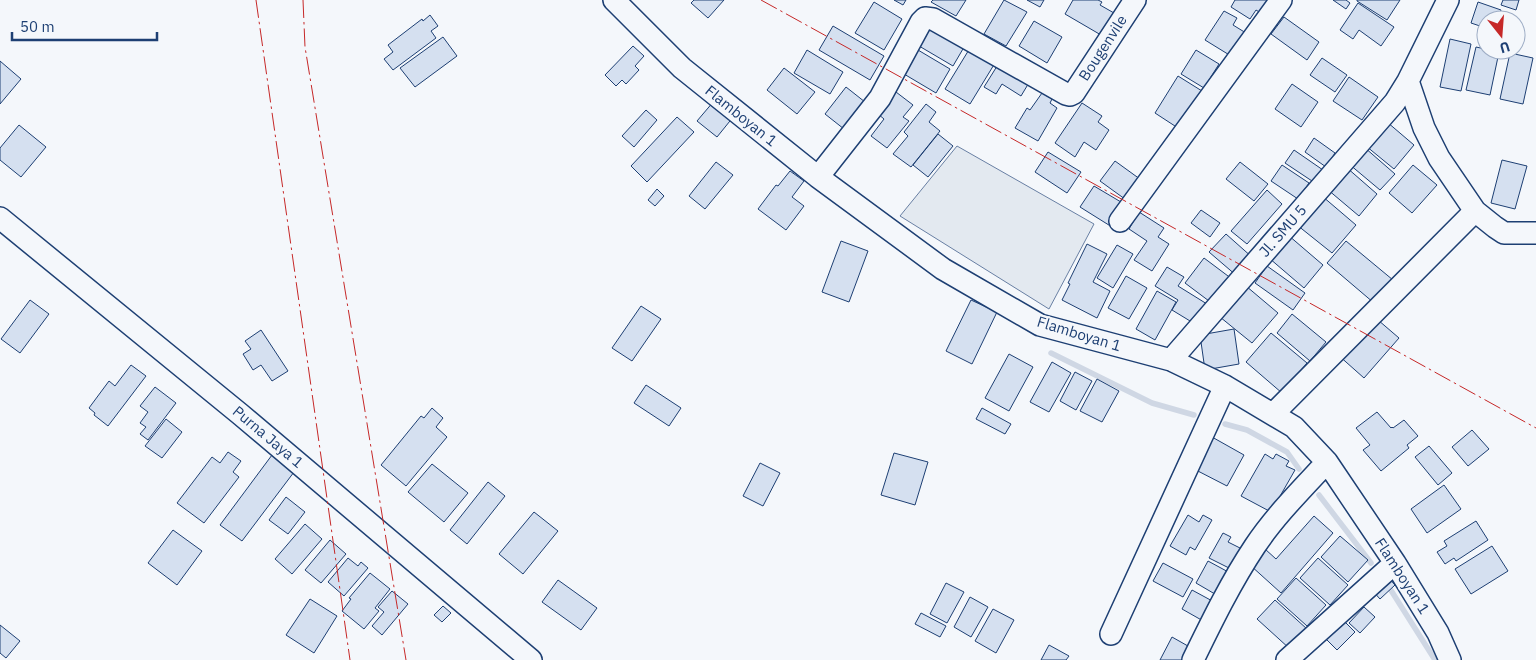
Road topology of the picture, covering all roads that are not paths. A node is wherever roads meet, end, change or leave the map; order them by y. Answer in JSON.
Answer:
{"nodes":[{"id":1,"x":614,"y":0,"type":"edge"},
{"id":2,"x":1135,"y":0,"type":"edge"},
{"id":3,"x":1281,"y":0,"type":"edge"},
{"id":4,"x":1448,"y":0,"type":"edge"},
{"id":5,"x":1403,"y":89,"type":"junction"},
{"id":6,"x":818,"y":177,"type":"junction"},
{"id":7,"x":0,"y":218,"type":"edge"},
{"id":8,"x":1467,"y":218,"type":"junction"},
{"id":9,"x":1120,"y":222,"type":"dead end"},
{"id":10,"x":1536,"y":233,"type":"edge"},
{"id":11,"x":1171,"y":360,"type":"junction"},
{"id":12,"x":1225,"y":386,"type":"junction"},
{"id":13,"x":1273,"y":414,"type":"junction"},
{"id":14,"x":1327,"y":462,"type":"junction"},
{"id":15,"x":1394,"y":563,"type":"junction"},
{"id":16,"x":1112,"y":634,"type":"dead end"},
{"id":17,"x":531,"y":660,"type":"edge"},
{"id":18,"x":1193,"y":660,"type":"edge"},
{"id":19,"x":1287,"y":660,"type":"edge"},
{"id":20,"x":1450,"y":660,"type":"edge"}],
"edges":[{"from":1,"to":6,"type":"street","name":"Flamboyan 1"},
{"from":2,"to":6,"type":"street","name":"Bougenvile"},
{"from":3,"to":9,"type":"street"},
{"from":4,"to":5,"type":"street","name":"Jl. SMU 5"},
{"from":5,"to":8,"type":"street"},
{"from":5,"to":11,"type":"street","name":"Jl. SMU 5"},
{"from":6,"to":11,"type":"street","name":"Flamboyan 1"},
{"from":7,"to":17,"type":"street","name":"Purna Jaya 1"},
{"from":8,"to":10,"type":"street"},
{"from":8,"to":13,"type":"street"},
{"from":11,"to":12,"type":"street","name":"Flamboyan 1"},
{"from":12,"to":13,"type":"street","name":"Flamboyan 1"},
{"from":12,"to":16,"type":"street"},
{"from":13,"to":14,"type":"street","name":"Flamboyan 1"},
{"from":14,"to":15,"type":"street","name":"Flamboyan 1"},
{"from":14,"to":18,"type":"street"},
{"from":15,"to":19,"type":"street"},
{"from":15,"to":20,"type":"street","name":"Flamboyan 1"}]}
